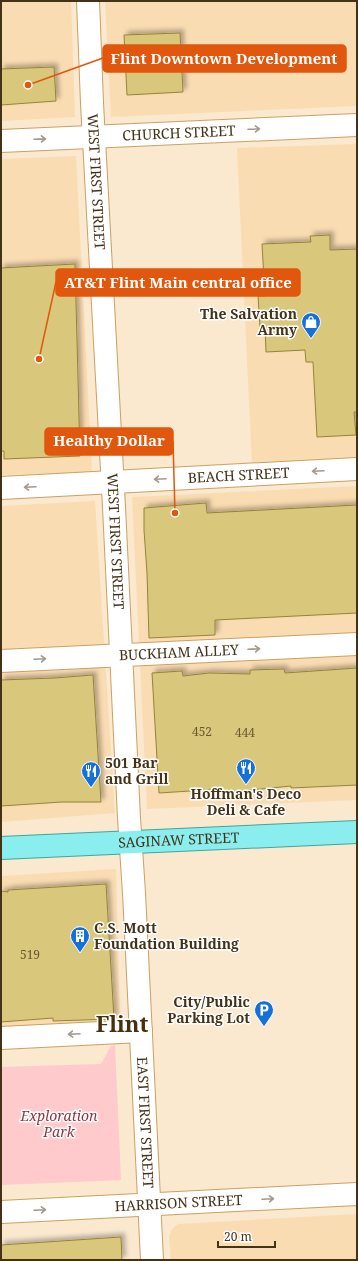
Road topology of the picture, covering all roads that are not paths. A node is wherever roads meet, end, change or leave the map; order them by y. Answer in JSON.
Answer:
{"nodes":[{"id":1,"x":88,"y":1,"type":"edge"},
{"id":2,"x":357,"y":125,"type":"edge"},
{"id":3,"x":94,"y":137,"type":"junction"},
{"id":4,"x":1,"y":141,"type":"edge"},
{"id":5,"x":357,"y":469,"type":"edge"},
{"id":6,"x":112,"y":482,"type":"junction"},
{"id":7,"x":1,"y":488,"type":"edge"},
{"id":8,"x":357,"y":644,"type":"edge"},
{"id":9,"x":121,"y":655,"type":"junction"},
{"id":10,"x":1,"y":661,"type":"edge"},
{"id":11,"x":357,"y":832,"type":"edge"},
{"id":12,"x":131,"y":842,"type":"junction"},
{"id":13,"x":1,"y":848,"type":"edge"},
{"id":14,"x":141,"y":1031,"type":"junction"},
{"id":15,"x":1,"y":1038,"type":"edge"},
{"id":16,"x":357,"y":1194,"type":"edge"},
{"id":17,"x":149,"y":1204,"type":"junction"},
{"id":18,"x":1,"y":1212,"type":"edge"},
{"id":19,"x":152,"y":1260,"type":"edge"}],
"edges":[{"from":1,"to":3,"type":"street","name":"WEST FIRST STREET"},
{"from":3,"to":2,"type":"street","name":"CHURCH STREET","one_way":true},
{"from":4,"to":3,"type":"street","name":"CHURCH STREET","one_way":true},
{"from":3,"to":6,"type":"street","name":"WEST FIRST STREET"},
{"from":5,"to":6,"type":"street","name":"BEACH STREET","one_way":true},
{"from":6,"to":7,"type":"street","name":"BEACH STREET","one_way":true},
{"from":6,"to":9,"type":"street","name":"WEST FIRST STREET"},
{"from":9,"to":8,"type":"street","name":"BUCKHAM ALLEY","one_way":true},
{"from":10,"to":9,"type":"street","name":"BUCKHAM ALLEY","one_way":true},
{"from":9,"to":12,"type":"street","name":"WEST FIRST STREET"},
{"from":11,"to":12,"type":"main road","name":"SAGINAW STREET"},
{"from":12,"to":13,"type":"main road","name":"SAGINAW STREET"},
{"from":12,"to":14,"type":"street","name":"EAST FIRST STREET"},
{"from":14,"to":15,"type":"street","one_way":true},
{"from":14,"to":17,"type":"street","name":"EAST FIRST STREET"},
{"from":17,"to":16,"type":"street","name":"HARRISON STREET","one_way":true},
{"from":18,"to":17,"type":"street","name":"HARRISON STREET","one_way":true},
{"from":17,"to":19,"type":"street","name":"EAST FIRST STREET"}]}
